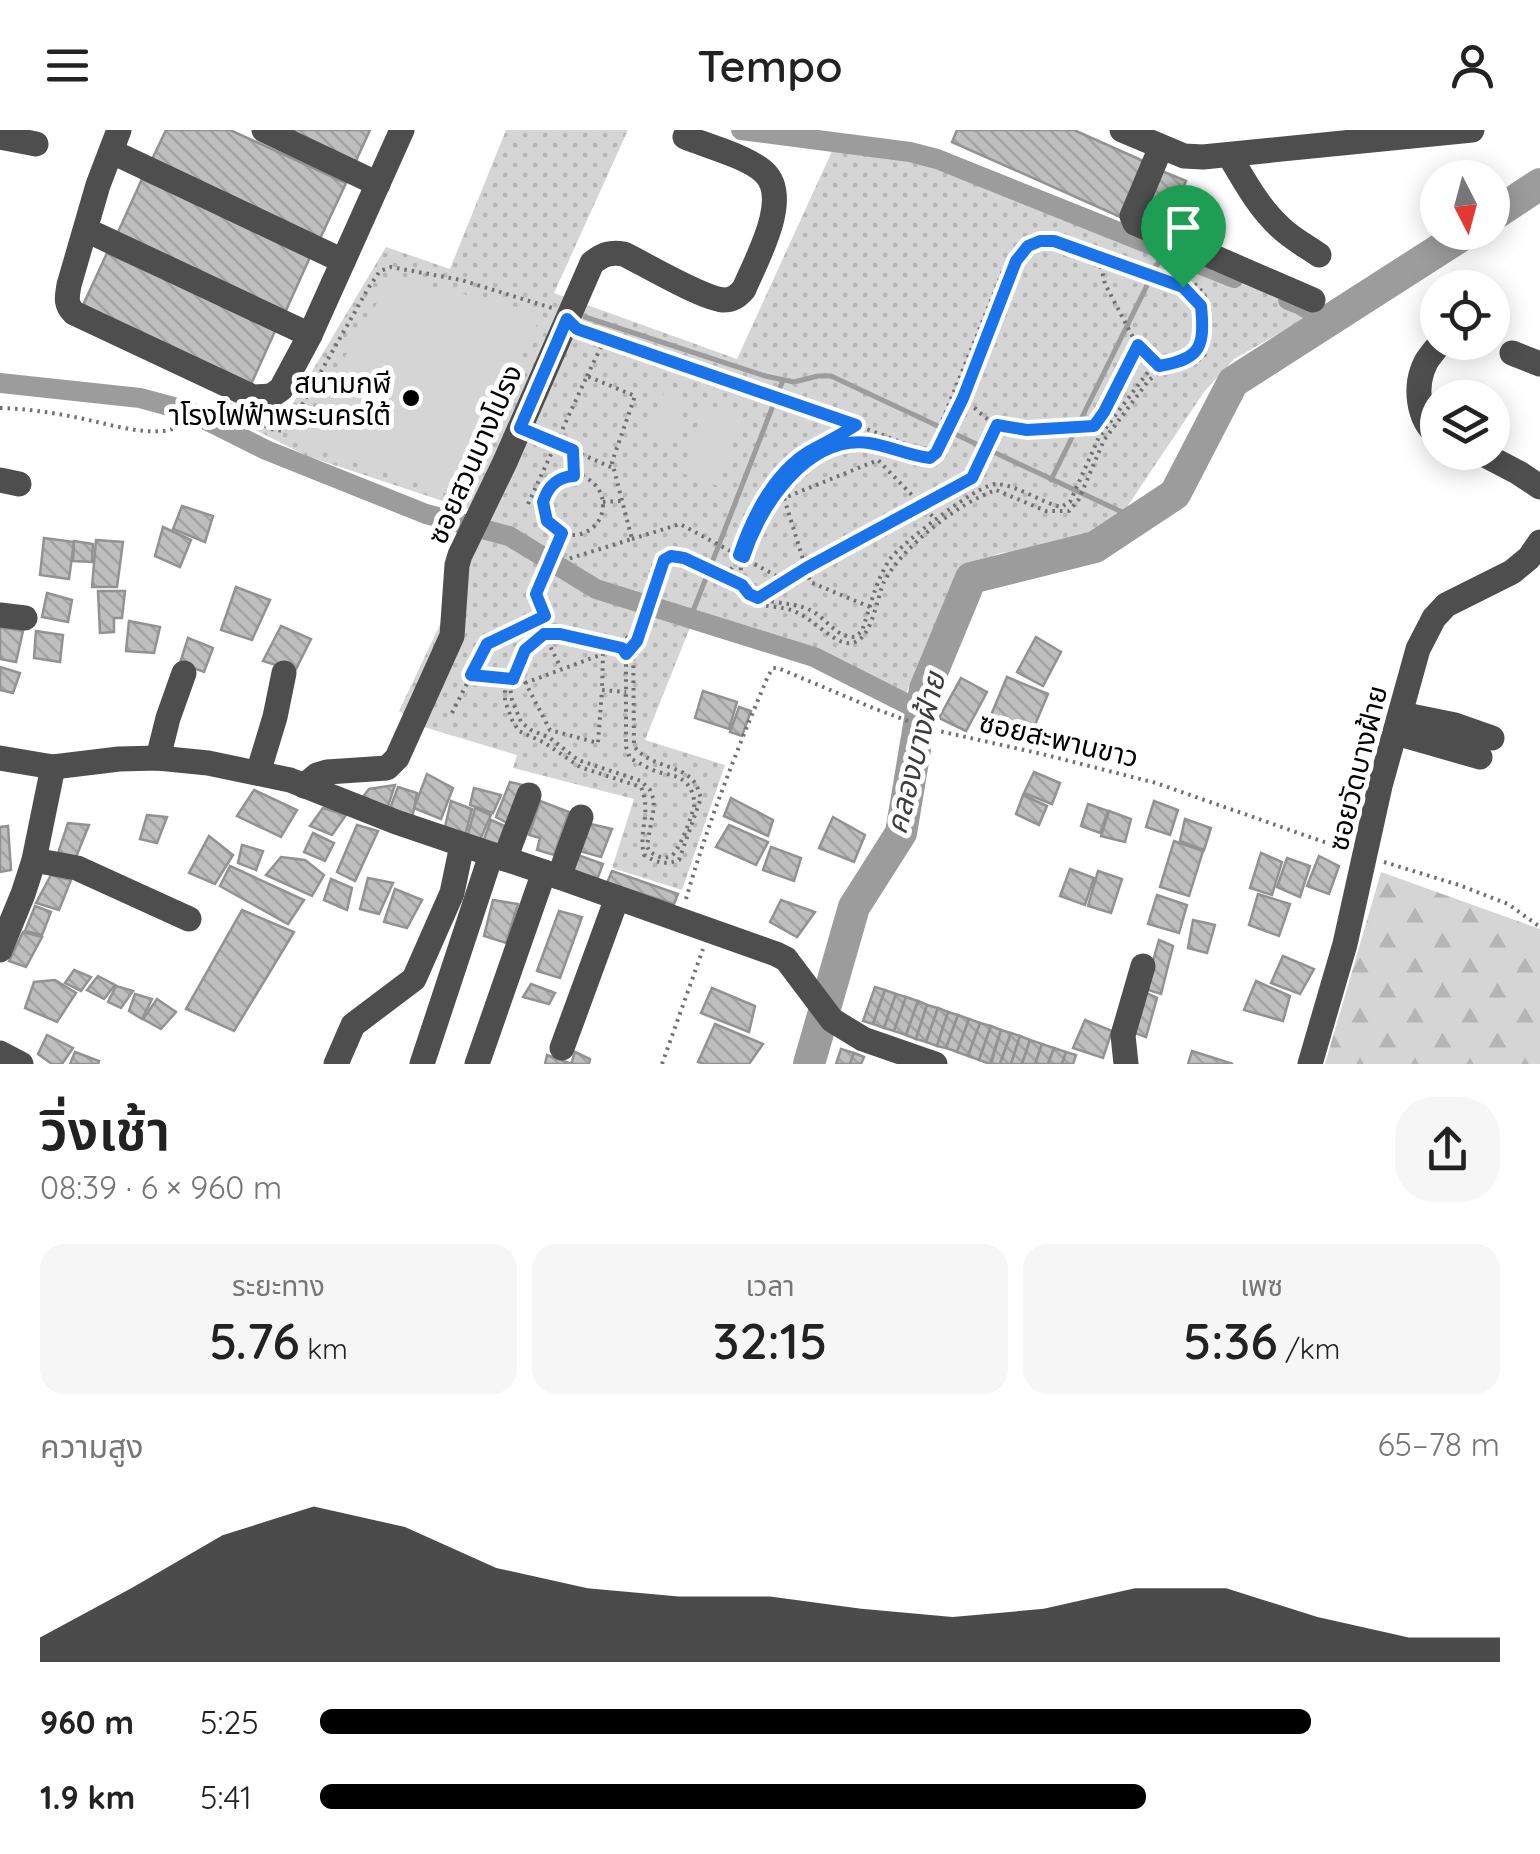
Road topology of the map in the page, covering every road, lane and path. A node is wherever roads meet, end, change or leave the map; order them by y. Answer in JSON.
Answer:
{"nodes":[{"id":1,"x":119,"y":130,"type":"edge"},
{"id":2,"x":264,"y":130,"type":"edge"},
{"id":3,"x":402,"y":130,"type":"edge"},
{"id":4,"x":1122,"y":130,"type":"edge"},
{"id":5,"x":1472,"y":130,"type":"edge"},
{"id":6,"x":684,"y":137,"type":"dead end"},
{"id":7,"x":0,"y":138,"type":"edge"},
{"id":8,"x":36,"y":144,"type":"dead end"},
{"id":9,"x":1160,"y":147,"type":"junction"},
{"id":10,"x":1229,"y":154,"type":"junction"},
{"id":11,"x":123,"y":157,"type":"dead end"},
{"id":12,"x":378,"y":184,"type":"junction"},
{"id":13,"x":97,"y":235,"type":"dead end"},
{"id":14,"x":1097,"y":253,"type":"junction"},
{"id":15,"x":1319,"y":255,"type":"dead end"},
{"id":16,"x":344,"y":261,"type":"junction"},
{"id":17,"x":1145,"y":270,"type":"junction"},
{"id":18,"x":1313,"y":300,"type":"dead end"},
{"id":19,"x":570,"y":312,"type":"junction"},
{"id":20,"x":310,"y":335,"type":"junction"},
{"id":21,"x":1138,"y":345,"type":"junction"},
{"id":22,"x":1512,"y":353,"type":"dead end"},
{"id":23,"x":1540,"y":364,"type":"edge"},
{"id":24,"x":1161,"y":369,"type":"junction"},
{"id":25,"x":587,"y":376,"type":"junction"},
{"id":26,"x":963,"y":398,"type":"junction"},
{"id":27,"x":0,"y":408,"type":"edge"},
{"id":28,"x":235,"y":411,"type":"dead end"},
{"id":29,"x":247,"y":417,"type":"dead end"},
{"id":30,"x":836,"y":425,"type":"dead end"},
{"id":31,"x":856,"y":425,"type":"junction"},
{"id":32,"x":997,"y":425,"type":"junction"},
{"id":33,"x":520,"y":428,"type":"junction"},
{"id":34,"x":940,"y":437,"type":"junction"},
{"id":35,"x":556,"y":443,"type":"junction"},
{"id":36,"x":573,"y":450,"type":"junction"},
{"id":37,"x":613,"y":468,"type":"junction"},
{"id":38,"x":1510,"y":468,"type":"edge"},
{"id":39,"x":574,"y":476,"type":"junction"},
{"id":40,"x":1082,"y":484,"type":"junction"},
{"id":41,"x":1540,"y":487,"type":"edge"},
{"id":42,"x":622,"y":501,"type":"junction"},
{"id":43,"x":603,"y":502,"type":"junction"},
{"id":44,"x":528,"y":504,"type":"dead end"},
{"id":45,"x":921,"y":504,"type":"junction"},
{"id":46,"x":936,"y":520,"type":"junction"},
{"id":47,"x":562,"y":533,"type":"junction"},
{"id":48,"x":632,"y":539,"type":"junction"},
{"id":49,"x":1540,"y":542,"type":"edge"},
{"id":50,"x":742,"y":556,"type":"junction"},
{"id":51,"x":568,"y":559,"type":"dead end"},
{"id":52,"x":714,"y":568,"type":"junction"},
{"id":53,"x":806,"y":568,"type":"junction"},
{"id":54,"x":729,"y":571,"type":"junction"},
{"id":55,"x":733,"y":580,"type":"junction"},
{"id":56,"x":786,"y":581,"type":"junction"},
{"id":57,"x":742,"y":585,"type":"junction"},
{"id":58,"x":758,"y":598,"type":"junction"},
{"id":59,"x":870,"y":607,"type":"junction"},
{"id":60,"x":639,"y":623,"type":"junction"},
{"id":61,"x":633,"y":631,"type":"junction"},
{"id":62,"x":544,"y":634,"type":"junction"},
{"id":63,"x":626,"y":654,"type":"junction"},
{"id":64,"x":511,"y":664,"type":"junction"},
{"id":65,"x":562,"y":668,"type":"junction"},
{"id":66,"x":516,"y":670,"type":"junction"},
{"id":67,"x":184,"y":673,"type":"dead end"},
{"id":68,"x":284,"y":673,"type":"dead end"},
{"id":69,"x":471,"y":675,"type":"junction"},
{"id":70,"x":510,"y":679,"type":"junction"},
{"id":71,"x":525,"y":682,"type":"junction"},
{"id":72,"x":602,"y":690,"type":"junction"},
{"id":73,"x":626,"y":692,"type":"junction"},
{"id":74,"x":452,"y":713,"type":"dead end"},
{"id":75,"x":1398,"y":724,"type":"junction"},
{"id":76,"x":1486,"y":747,"type":"dead end"},
{"id":77,"x":0,"y":758,"type":"edge"},
{"id":78,"x":158,"y":758,"type":"junction"},
{"id":79,"x":53,"y":767,"type":"junction"},
{"id":80,"x":258,"y":774,"type":"junction"},
{"id":81,"x":304,"y":786,"type":"junction"},
{"id":82,"x":529,"y":794,"type":"dead end"},
{"id":83,"x":581,"y":817,"type":"dead end"},
{"id":84,"x":462,"y":845,"type":"junction"},
{"id":85,"x":1365,"y":856,"type":"junction"},
{"id":86,"x":498,"y":857,"type":"junction"},
{"id":87,"x":34,"y":860,"type":"junction"},
{"id":88,"x":552,"y":874,"type":"junction"},
{"id":89,"x":617,"y":898,"type":"junction"},
{"id":90,"x":189,"y":919,"type":"dead end"},
{"id":91,"x":680,"y":920,"type":"junction"},
{"id":92,"x":1540,"y":926,"type":"edge"},
{"id":93,"x":710,"y":930,"type":"junction"},
{"id":94,"x":0,"y":950,"type":"edge"},
{"id":95,"x":1143,"y":966,"type":"dead end"},
{"id":96,"x":562,"y":1048,"type":"dead end"},
{"id":97,"x":0,"y":1053,"type":"edge"},
{"id":98,"x":902,"y":1058,"type":"edge"},
{"id":99,"x":20,"y":1064,"type":"edge"},
{"id":100,"x":336,"y":1064,"type":"edge"},
{"id":101,"x":422,"y":1064,"type":"edge"},
{"id":102,"x":477,"y":1064,"type":"edge"},
{"id":103,"x":662,"y":1064,"type":"edge"},
{"id":104,"x":935,"y":1064,"type":"edge"},
{"id":105,"x":1126,"y":1064,"type":"edge"},
{"id":106,"x":1310,"y":1064,"type":"edge"}],
"edges":[{"from":1,"to":20,"type":"street"},
{"from":2,"to":12,"type":"street"},
{"from":3,"to":12,"type":"street"},
{"from":4,"to":9,"type":"street"},
{"from":5,"to":10,"type":"street"},
{"from":6,"to":19,"type":"street","name":"ซอยสวนบางโปรง"},
{"from":7,"to":8,"type":"street"},
{"from":9,"to":10,"type":"street"},
{"from":9,"to":18,"type":"street"},
{"from":10,"to":15,"type":"street"},
{"from":11,"to":16,"type":"street"},
{"from":12,"to":16,"type":"street"},
{"from":13,"to":20,"type":"street"},
{"from":14,"to":17,"type":"path"},
{"from":14,"to":21,"type":"path"},
{"from":14,"to":26,"type":"path"},
{"from":14,"to":34,"type":"path"},
{"from":16,"to":20,"type":"street"},
{"from":17,"to":24,"type":"path"},
{"from":17,"to":24,"type":"path"},
{"from":19,"to":29,"type":"path"},
{"from":19,"to":31,"type":"path"},
{"from":19,"to":33,"type":"street","name":"ซอยสวนบางโปรง"},
{"from":21,"to":24,"type":"path"},
{"from":21,"to":32,"type":"path"},
{"from":22,"to":23,"type":"street"},
{"from":24,"to":40,"type":"path"},
{"from":25,"to":30,"type":"path"},
{"from":25,"to":35,"type":"path"},
{"from":25,"to":37,"type":"path"},
{"from":26,"to":32,"type":"path"},
{"from":26,"to":34,"type":"path"},
{"from":27,"to":28,"type":"path"},
{"from":31,"to":34,"type":"path"},
{"from":31,"to":50,"type":"path"},
{"from":32,"to":45,"type":"path"},
{"from":33,"to":35,"type":"path"},
{"from":33,"to":81,"type":"street","name":"ซอยสวนบางโปรง"},
{"from":34,"to":50,"type":"path"},
{"from":35,"to":36,"type":"path"},
{"from":35,"to":44,"type":"path"},
{"from":36,"to":37,"type":"path"},
{"from":36,"to":39,"type":"path"},
{"from":37,"to":42,"type":"path"},
{"from":38,"to":41,"type":"street"},
{"from":39,"to":43,"type":"path"},
{"from":39,"to":47,"type":"path"},
{"from":40,"to":46,"type":"path"},
{"from":40,"to":55,"type":"path"},
{"from":42,"to":43,"type":"path"},
{"from":42,"to":48,"type":"path"},
{"from":43,"to":47,"type":"path"},
{"from":45,"to":46,"type":"path"},
{"from":45,"to":53,"type":"path"},
{"from":45,"to":53,"type":"path"},
{"from":46,"to":59,"type":"path"},
{"from":47,"to":69,"type":"path"},
{"from":48,"to":50,"type":"path"},
{"from":48,"to":51,"type":"path"},
{"from":49,"to":75,"type":"street","name":"ซอยวัดบางฝ้าย"},
{"from":50,"to":54,"type":"path"},
{"from":50,"to":56,"type":"path"},
{"from":50,"to":57,"type":"path"},
{"from":52,"to":54,"type":"path"},
{"from":52,"to":55,"type":"path"},
{"from":52,"to":60,"type":"path"},
{"from":52,"to":60,"type":"path"},
{"from":53,"to":56,"type":"path"},
{"from":53,"to":59,"type":"path"},
{"from":54,"to":55,"type":"path"},
{"from":55,"to":57,"type":"path"},
{"from":56,"to":58,"type":"path"},
{"from":57,"to":58,"type":"path"},
{"from":58,"to":59,"type":"path"},
{"from":60,"to":61,"type":"path"},
{"from":60,"to":63,"type":"path"},
{"from":61,"to":64,"type":"path"},
{"from":61,"to":70,"type":"path"},
{"from":62,"to":63,"type":"path"},
{"from":62,"to":65,"type":"path"},
{"from":62,"to":66,"type":"path"},
{"from":63,"to":73,"type":"path"},
{"from":64,"to":66,"type":"path"},
{"from":64,"to":70,"type":"path"},
{"from":65,"to":71,"type":"path"},
{"from":65,"to":72,"type":"path"},
{"from":66,"to":70,"type":"path"},
{"from":66,"to":71,"type":"path"},
{"from":67,"to":78,"type":"street"},
{"from":68,"to":80,"type":"street"},
{"from":69,"to":70,"type":"path"},
{"from":69,"to":74,"type":"path"},
{"from":70,"to":73,"type":"path"},
{"from":71,"to":72,"type":"path"},
{"from":72,"to":73,"type":"path"},
{"from":75,"to":76,"type":"street"},
{"from":75,"to":85,"type":"street","name":"ซอยวัดบางฝ้าย"},
{"from":77,"to":79,"type":"street"},
{"from":78,"to":79,"type":"street"},
{"from":78,"to":80,"type":"street"},
{"from":79,"to":87,"type":"street"},
{"from":80,"to":81,"type":"street"},
{"from":81,"to":84,"type":"street"},
{"from":82,"to":86,"type":"street"},
{"from":83,"to":88,"type":"street"},
{"from":84,"to":86,"type":"street"},
{"from":84,"to":100,"type":"street"},
{"from":85,"to":91,"type":"path","name":"ซอยสะพานขาว"},
{"from":85,"to":92,"type":"path","name":"ซอยสะพานขาว"},
{"from":85,"to":106,"type":"street","name":"ซอยวัดบางฝ้าย"},
{"from":86,"to":88,"type":"street"},
{"from":86,"to":101,"type":"street"},
{"from":87,"to":90,"type":"street"},
{"from":87,"to":94,"type":"street"},
{"from":88,"to":89,"type":"street"},
{"from":88,"to":102,"type":"street"},
{"from":89,"to":91,"type":"street"},
{"from":89,"to":96,"type":"street"},
{"from":91,"to":93,"type":"street"},
{"from":93,"to":98,"type":"street"},
{"from":93,"to":103,"type":"path"},
{"from":95,"to":105,"type":"street"},
{"from":97,"to":99,"type":"street"},
{"from":98,"to":104,"type":"street"}]}
